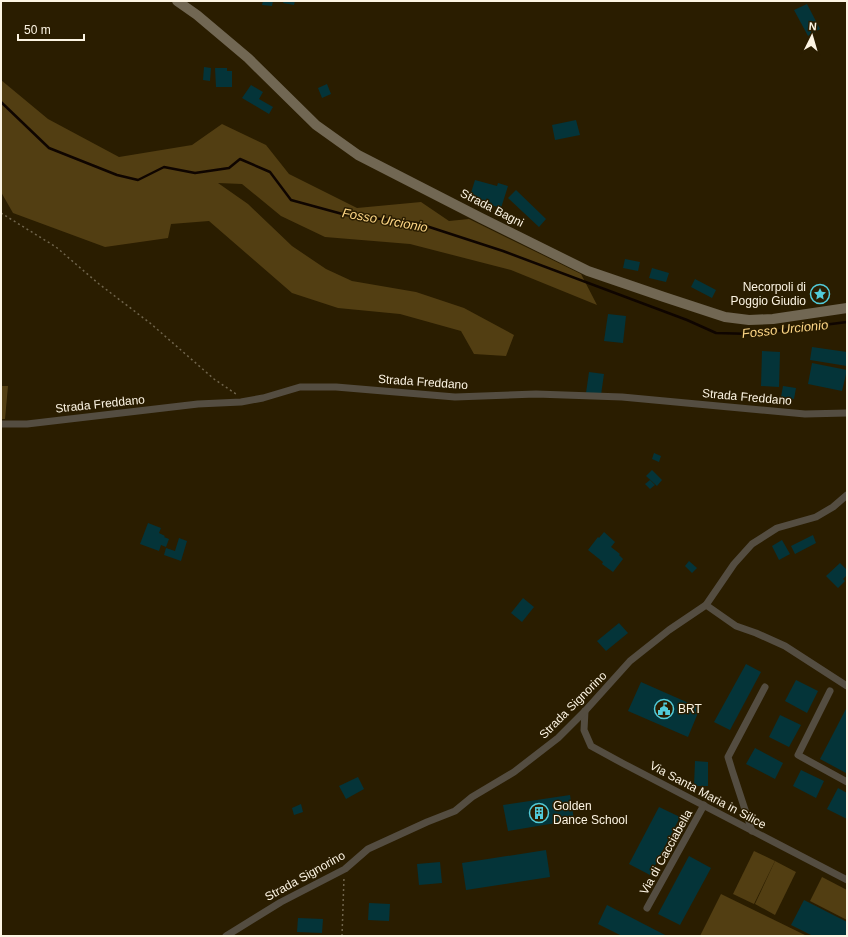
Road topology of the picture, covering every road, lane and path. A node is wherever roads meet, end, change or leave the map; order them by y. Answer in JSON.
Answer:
{"nodes":[{"id":1,"x":177,"y":1,"type":"edge"},
{"id":2,"x":1,"y":213,"type":"edge"},
{"id":3,"x":847,"y":308,"type":"edge"},
{"id":4,"x":241,"y":402,"type":"junction"},
{"id":5,"x":847,"y":413,"type":"edge"},
{"id":6,"x":1,"y":424,"type":"edge"},
{"id":7,"x":847,"y":495,"type":"edge"},
{"id":8,"x":706,"y":605,"type":"junction"},
{"id":9,"x":847,"y":686,"type":"edge"},
{"id":10,"x":765,"y":687,"type":"dead end"},
{"id":11,"x":830,"y":691,"type":"dead end"},
{"id":12,"x":585,"y":711,"type":"junction"},
{"id":13,"x":847,"y":782,"type":"edge"},
{"id":14,"x":704,"y":806,"type":"junction"},
{"id":15,"x":752,"y":831,"type":"junction"},
{"id":16,"x":345,"y":869,"type":"junction"},
{"id":17,"x":847,"y":880,"type":"edge"},
{"id":18,"x":648,"y":908,"type":"dead end"},
{"id":19,"x":226,"y":936,"type":"edge"},
{"id":20,"x":342,"y":936,"type":"edge"}],
"edges":[{"from":1,"to":3,"type":"street","name":"Strada Bagni"},
{"from":2,"to":4,"type":"path"},
{"from":4,"to":5,"type":"street","name":"Strada Freddano"},
{"from":4,"to":6,"type":"street","name":"Strada Freddano"},
{"from":7,"to":8,"type":"street","name":"Strada Signorino"},
{"from":8,"to":9,"type":"street"},
{"from":8,"to":12,"type":"street","name":"Strada Signorino"},
{"from":10,"to":15,"type":"street"},
{"from":11,"to":13,"type":"street"},
{"from":12,"to":14,"type":"street","name":"Via Santa Maria in Silice"},
{"from":12,"to":16,"type":"street","name":"Strada Signorino"},
{"from":14,"to":15,"type":"street","name":"Via Santa Maria in Silice"},
{"from":14,"to":18,"type":"street","name":"Via di Cacciabella"},
{"from":15,"to":17,"type":"street","name":"Via Santa Maria in Silice"},
{"from":16,"to":19,"type":"street","name":"Strada Signorino"},
{"from":16,"to":20,"type":"path"}]}
